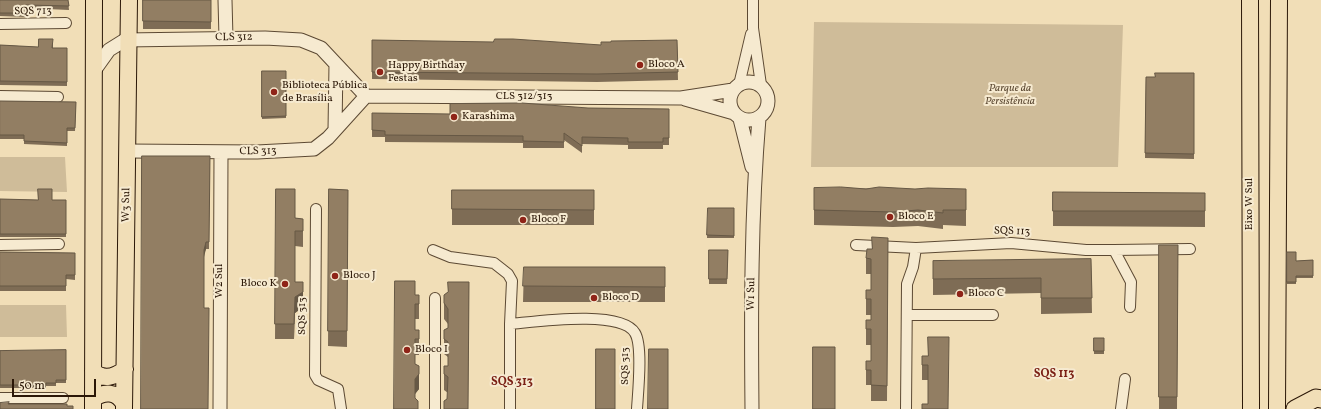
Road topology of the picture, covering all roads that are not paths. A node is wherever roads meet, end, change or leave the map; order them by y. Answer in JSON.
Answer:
{"nodes":[{"id":1,"x":94,"y":0,"type":"edge"},
{"id":2,"x":129,"y":0,"type":"edge"},
{"id":3,"x":225,"y":0,"type":"edge"},
{"id":4,"x":753,"y":0,"type":"edge"},
{"id":5,"x":1250,"y":0,"type":"edge"},
{"id":6,"x":1279,"y":0,"type":"edge"},
{"id":7,"x":66,"y":23,"type":"dead end"},
{"id":8,"x":0,"y":24,"type":"edge"},
{"id":9,"x":753,"y":28,"type":"junction"},
{"id":10,"x":226,"y":38,"type":"junction"},
{"id":11,"x":128,"y":39,"type":"junction"},
{"id":12,"x":336,"y":64,"type":"junction"},
{"id":13,"x":94,"y":71,"type":"junction"},
{"id":14,"x":761,"y":85,"type":"junction"},
{"id":15,"x":736,"y":88,"type":"junction"},
{"id":16,"x":0,"y":96,"type":"edge"},
{"id":17,"x":366,"y":96,"type":"junction"},
{"id":18,"x":58,"y":97,"type":"dead end"},
{"id":19,"x":681,"y":98,"type":"junction"},
{"id":20,"x":737,"y":116,"type":"junction"},
{"id":21,"x":759,"y":118,"type":"junction"},
{"id":22,"x":335,"y":130,"type":"junction"},
{"id":23,"x":127,"y":151,"type":"junction"},
{"id":24,"x":221,"y":153,"type":"junction"},
{"id":25,"x":754,"y":178,"type":"junction"},
{"id":26,"x":316,"y":209,"type":"dead end"},
{"id":27,"x":0,"y":244,"type":"edge"},
{"id":28,"x":59,"y":244,"type":"dead end"},
{"id":29,"x":856,"y":245,"type":"dead end"},
{"id":30,"x":916,"y":248,"type":"junction"},
{"id":31,"x":1190,"y":249,"type":"dead end"},
{"id":32,"x":433,"y":250,"type":"dead end"},
{"id":33,"x":1114,"y":250,"type":"junction"},
{"id":34,"x":435,"y":298,"type":"dead end"},
{"id":35,"x":1130,"y":307,"type":"dead end"},
{"id":36,"x":908,"y":315,"type":"junction"},
{"id":37,"x":993,"y":315,"type":"dead end"},
{"id":38,"x":510,"y":324,"type":"junction"},
{"id":39,"x":125,"y":369,"type":"junction"},
{"id":40,"x":93,"y":371,"type":"junction"},
{"id":41,"x":1125,"y":379,"type":"dead end"},
{"id":42,"x":0,"y":398,"type":"edge"},
{"id":43,"x":63,"y":398,"type":"dead end"},
{"id":44,"x":1321,"y":399,"type":"edge"},
{"id":45,"x":93,"y":404,"type":"edge"},
{"id":46,"x":124,"y":407,"type":"edge"},
{"id":47,"x":220,"y":409,"type":"edge"},
{"id":48,"x":341,"y":409,"type":"edge"},
{"id":49,"x":435,"y":409,"type":"edge"},
{"id":50,"x":510,"y":409,"type":"edge"},
{"id":51,"x":637,"y":409,"type":"edge"},
{"id":52,"x":752,"y":409,"type":"edge"},
{"id":53,"x":906,"y":409,"type":"edge"},
{"id":54,"x":1121,"y":409,"type":"edge"},
{"id":55,"x":1251,"y":409,"type":"edge"},
{"id":56,"x":1277,"y":409,"type":"edge"},
{"id":57,"x":1296,"y":409,"type":"edge"}],
"edges":[{"from":1,"to":13,"type":"main road"},
{"from":2,"to":11,"type":"main road","name":"W3 Sul"},
{"from":3,"to":10,"type":"street"},
{"from":4,"to":9,"type":"street"},
{"from":5,"to":55,"type":"main road","name":"Eixo W Sul"},
{"from":6,"to":56,"type":"main road"},
{"from":7,"to":8,"type":"street","name":"SQS 713"},
{"from":9,"to":14,"type":"street"},
{"from":9,"to":15,"type":"street"},
{"from":10,"to":11,"type":"street","name":"CLS 312"},
{"from":10,"to":12,"type":"street","name":"CLS 312"},
{"from":11,"to":13,"type":"street"},
{"from":11,"to":23,"type":"main road","name":"W3 Sul"},
{"from":12,"to":17,"type":"street","name":"CLS 312"},
{"from":12,"to":22,"type":"street"},
{"from":13,"to":40,"type":"main road"},
{"from":14,"to":15,"type":"street"},
{"from":14,"to":21,"type":"street"},
{"from":15,"to":19,"type":"street","name":"CLS 312/313"},
{"from":15,"to":20,"type":"street"},
{"from":16,"to":18,"type":"street"},
{"from":17,"to":19,"type":"street","name":"CLS 312/313"},
{"from":17,"to":22,"type":"street","name":"CLS 313"},
{"from":19,"to":20,"type":"street","name":"CLS 312/313"},
{"from":20,"to":21,"type":"street"},
{"from":20,"to":25,"type":"street","name":"W1 Sul"},
{"from":21,"to":25,"type":"street","name":"W1 Sul"},
{"from":22,"to":24,"type":"street","name":"CLS 313"},
{"from":23,"to":24,"type":"street","name":"CLS 313"},
{"from":23,"to":39,"type":"main road","name":"W3 Sul"},
{"from":24,"to":47,"type":"street","name":"W2 Sul"},
{"from":25,"to":52,"type":"street","name":"W1 Sul"},
{"from":26,"to":48,"type":"street","name":"SQS 313"},
{"from":27,"to":28,"type":"street"},
{"from":29,"to":30,"type":"street","name":"SQS 113"},
{"from":30,"to":33,"type":"street","name":"SQS 113"},
{"from":30,"to":36,"type":"street"},
{"from":31,"to":33,"type":"street","name":"SQS 113"},
{"from":32,"to":38,"type":"street"},
{"from":33,"to":35,"type":"street"},
{"from":34,"to":49,"type":"street"},
{"from":36,"to":37,"type":"street"},
{"from":36,"to":53,"type":"street"},
{"from":38,"to":50,"type":"street"},
{"from":38,"to":51,"type":"street","name":"SQS 313"},
{"from":39,"to":40,"type":"main road"},
{"from":39,"to":46,"type":"main road","name":"W3 Sul"},
{"from":40,"to":45,"type":"main road"},
{"from":41,"to":54,"type":"street"},
{"from":42,"to":43,"type":"street"},
{"from":44,"to":57,"type":"highway"},
{"from":45,"to":46,"type":"main road"}]}
